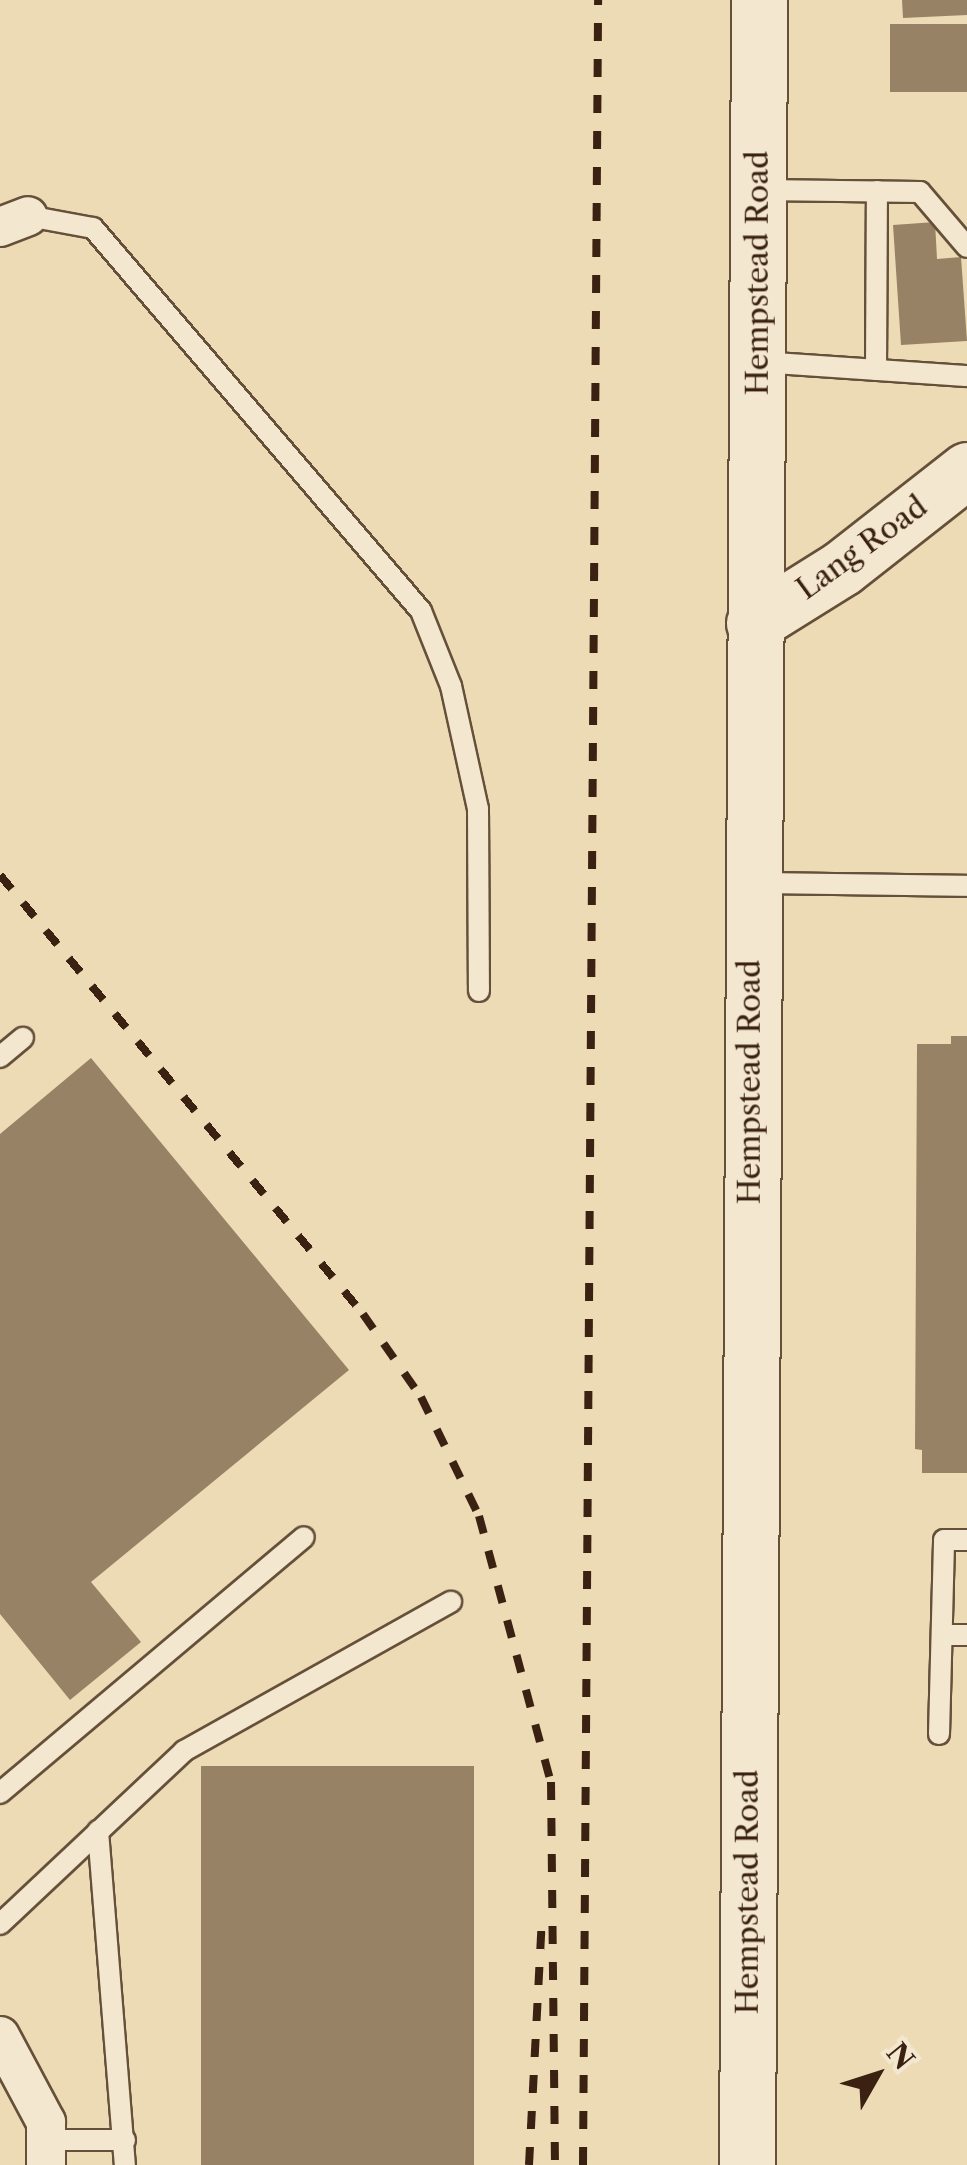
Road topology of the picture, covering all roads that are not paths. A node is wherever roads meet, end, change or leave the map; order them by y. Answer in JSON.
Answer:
{"nodes":[{"id":1,"x":759,"y":0,"type":"edge"},
{"id":2,"x":758,"y":190,"type":"junction"},
{"id":3,"x":877,"y":191,"type":"junction"},
{"id":4,"x":14,"y":222,"type":"edge"},
{"id":5,"x":967,"y":247,"type":"edge"},
{"id":6,"x":758,"y":362,"type":"junction"},
{"id":7,"x":876,"y":370,"type":"junction"},
{"id":8,"x":967,"y":376,"type":"edge"},
{"id":9,"x":967,"y":470,"type":"edge"},
{"id":10,"x":754,"y":622,"type":"junction"},
{"id":11,"x":750,"y":883,"type":"junction"},
{"id":12,"x":967,"y":886,"type":"edge"},
{"id":13,"x":479,"y":992,"type":"dead end"},
{"id":14,"x":23,"y":1038,"type":"dead end"},
{"id":15,"x":0,"y":1057,"type":"edge"},
{"id":16,"x":304,"y":1536,"type":"dead end"},
{"id":17,"x":967,"y":1540,"type":"edge"},
{"id":18,"x":451,"y":1602,"type":"dead end"},
{"id":19,"x":942,"y":1635,"type":"junction"},
{"id":20,"x":967,"y":1635,"type":"edge"},
{"id":21,"x":939,"y":1734,"type":"dead end"},
{"id":22,"x":0,"y":1793,"type":"edge"},
{"id":23,"x":98,"y":1832,"type":"junction"},
{"id":24,"x":0,"y":1924,"type":"edge"},
{"id":25,"x":0,"y":2036,"type":"edge"},
{"id":26,"x":125,"y":2140,"type":"junction"},
{"id":27,"x":46,"y":2152,"type":"edge"},
{"id":28,"x":125,"y":2165,"type":"edge"},
{"id":29,"x":747,"y":2165,"type":"edge"}],
"edges":[{"from":1,"to":2,"type":"main road","name":"Hempstead Road"},
{"from":2,"to":3,"type":"lane"},
{"from":2,"to":6,"type":"main road","name":"Hempstead Road"},
{"from":3,"to":5,"type":"lane"},
{"from":3,"to":7,"type":"lane"},
{"from":4,"to":13,"type":"lane"},
{"from":6,"to":7,"type":"lane"},
{"from":6,"to":10,"type":"main road","name":"Hempstead Road"},
{"from":7,"to":8,"type":"lane"},
{"from":9,"to":10,"type":"main road","name":"Lang Road"},
{"from":10,"to":11,"type":"main road","name":"Hempstead Road"},
{"from":11,"to":12,"type":"lane"},
{"from":11,"to":29,"type":"main road","name":"Hempstead Road"},
{"from":14,"to":15,"type":"lane"},
{"from":16,"to":22,"type":"lane"},
{"from":17,"to":19,"type":"lane"},
{"from":18,"to":23,"type":"lane"},
{"from":19,"to":20,"type":"lane"},
{"from":19,"to":21,"type":"lane"},
{"from":23,"to":24,"type":"lane"},
{"from":23,"to":26,"type":"lane"},
{"from":25,"to":27,"type":"street"},
{"from":26,"to":27,"type":"lane"},
{"from":26,"to":28,"type":"lane"}]}
